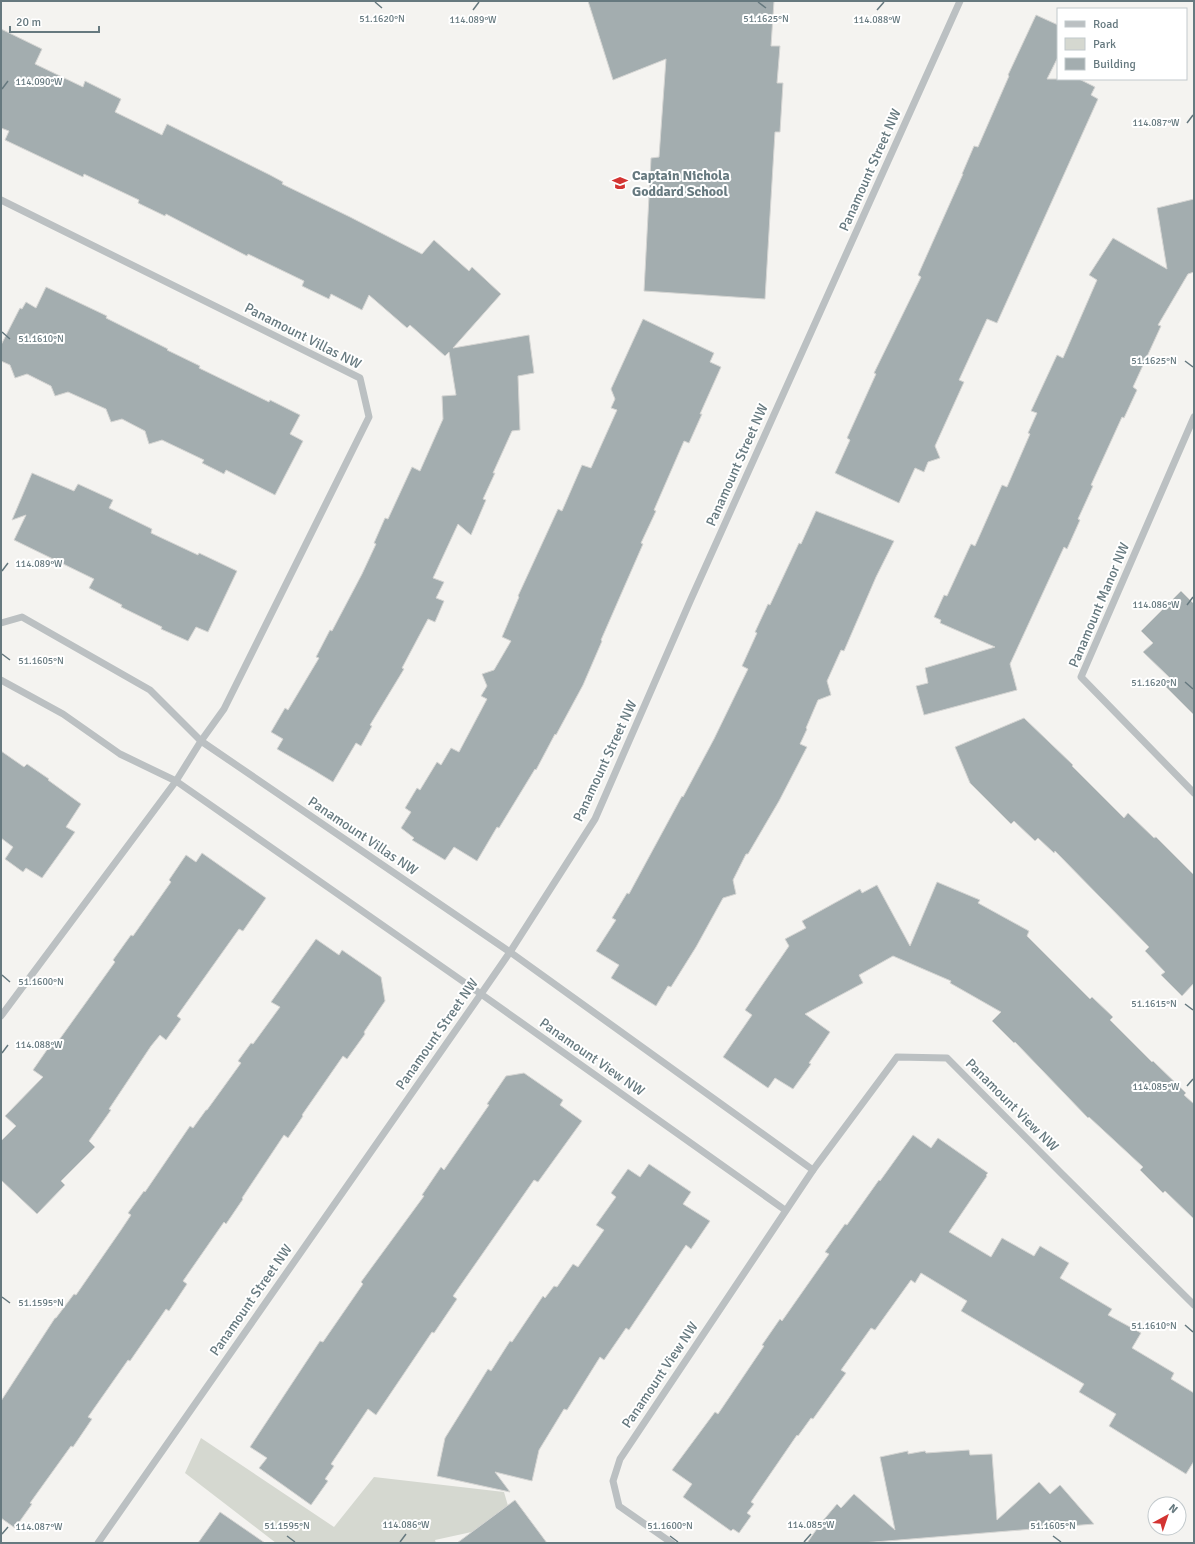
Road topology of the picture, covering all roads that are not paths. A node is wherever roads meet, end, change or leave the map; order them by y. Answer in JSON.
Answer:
{"nodes":[{"id":1,"x":960,"y":1,"type":"edge"},
{"id":2,"x":1,"y":200,"type":"edge"},
{"id":3,"x":1194,"y":417,"type":"edge"},
{"id":4,"x":1,"y":622,"type":"edge"},
{"id":5,"x":1,"y":680,"type":"edge"},
{"id":6,"x":201,"y":741,"type":"junction"},
{"id":7,"x":176,"y":781,"type":"junction"},
{"id":8,"x":1194,"y":793,"type":"edge"},
{"id":9,"x":510,"y":952,"type":"junction"},
{"id":10,"x":481,"y":994,"type":"junction"},
{"id":11,"x":1,"y":1016,"type":"edge"},
{"id":12,"x":812,"y":1170,"type":"junction"},
{"id":13,"x":785,"y":1210,"type":"junction"},
{"id":14,"x":1194,"y":1306,"type":"edge"},
{"id":15,"x":98,"y":1543,"type":"edge"},
{"id":16,"x":672,"y":1543,"type":"edge"}],
"edges":[{"from":1,"to":9,"type":"street","name":"Panamount Street NW"},
{"from":2,"to":6,"type":"street","name":"Panamount Villas NW"},
{"from":3,"to":8,"type":"street","name":"Panamount Manor NW"},
{"from":4,"to":6,"type":"street"},
{"from":5,"to":7,"type":"street"},
{"from":6,"to":7,"type":"street","name":"Panamount Villas NW"},
{"from":6,"to":9,"type":"street","name":"Panamount Villas NW"},
{"from":7,"to":10,"type":"street"},
{"from":7,"to":11,"type":"street","name":"Panamount Villas NW"},
{"from":9,"to":10,"type":"street","name":"Panamount Street NW"},
{"from":9,"to":12,"type":"street"},
{"from":10,"to":13,"type":"street","name":"Panamount View NW"},
{"from":10,"to":15,"type":"street","name":"Panamount Street NW"},
{"from":12,"to":13,"type":"street","name":"Panamount View NW"},
{"from":12,"to":14,"type":"street","name":"Panamount View NW"},
{"from":13,"to":16,"type":"street","name":"Panamount View NW"}]}
